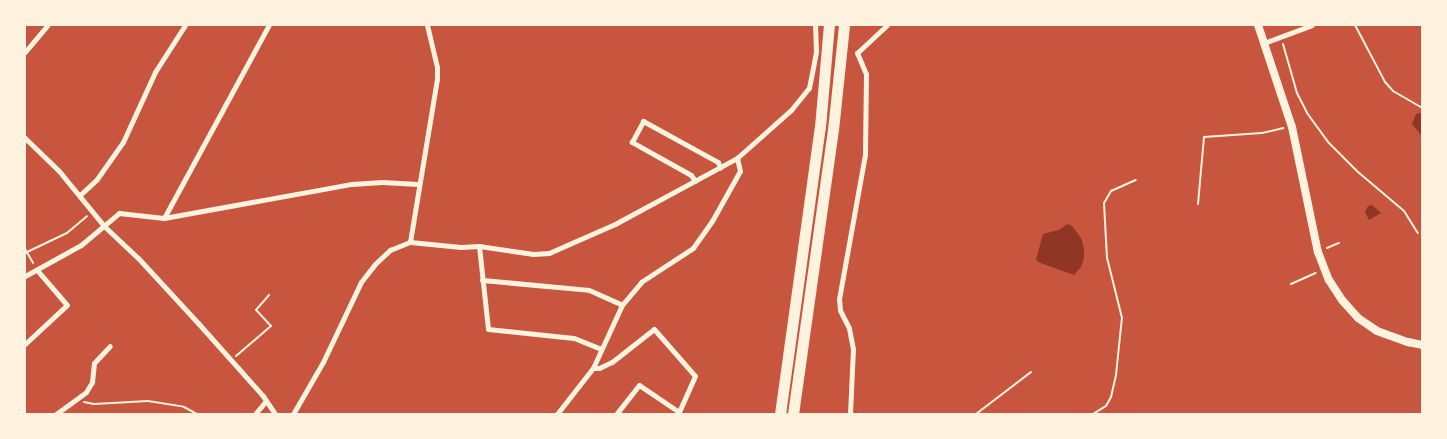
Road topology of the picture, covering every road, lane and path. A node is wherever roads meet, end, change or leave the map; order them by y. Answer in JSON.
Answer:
{"nodes":[{"id":1,"x":48,"y":25,"type":"edge"},
{"id":2,"x":185,"y":25,"type":"edge"},
{"id":3,"x":269,"y":25,"type":"edge"},
{"id":4,"x":427,"y":25,"type":"edge"},
{"id":5,"x":815,"y":25,"type":"edge"},
{"id":6,"x":829,"y":25,"type":"edge"},
{"id":7,"x":844,"y":25,"type":"edge"},
{"id":8,"x":887,"y":25,"type":"edge"},
{"id":9,"x":1258,"y":25,"type":"edge"},
{"id":10,"x":1312,"y":25,"type":"edge"},
{"id":11,"x":1355,"y":25,"type":"edge"},
{"id":12,"x":1281,"y":37,"type":"junction"},
{"id":13,"x":1264,"y":43,"type":"junction"},
{"id":14,"x":25,"y":52,"type":"edge"},
{"id":15,"x":1422,"y":108,"type":"edge"},
{"id":16,"x":1292,"y":126,"type":"junction"},
{"id":17,"x":25,"y":138,"type":"edge"},
{"id":18,"x":737,"y":158,"type":"junction"},
{"id":19,"x":720,"y":168,"type":"junction"},
{"id":20,"x":1136,"y":180,"type":"dead end"},
{"id":21,"x":694,"y":181,"type":"junction"},
{"id":22,"x":418,"y":184,"type":"junction"},
{"id":23,"x":80,"y":195,"type":"junction"},
{"id":24,"x":1198,"y":204,"type":"dead end"},
{"id":25,"x":88,"y":215,"type":"dead end"},
{"id":26,"x":164,"y":218,"type":"junction"},
{"id":27,"x":104,"y":226,"type":"junction"},
{"id":28,"x":1418,"y":233,"type":"dead end"},
{"id":29,"x":410,"y":242,"type":"junction"},
{"id":30,"x":1339,"y":244,"type":"dead end"},
{"id":31,"x":479,"y":246,"type":"junction"},
{"id":32,"x":25,"y":252,"type":"edge"},
{"id":33,"x":1318,"y":252,"type":"junction"},
{"id":34,"x":1324,"y":269,"type":"junction"},
{"id":35,"x":37,"y":270,"type":"junction"},
{"id":36,"x":25,"y":276,"type":"edge"},
{"id":37,"x":482,"y":280,"type":"junction"},
{"id":38,"x":1291,"y":284,"type":"dead end"},
{"id":39,"x":269,"y":295,"type":"dead end"},
{"id":40,"x":622,"y":305,"type":"junction"},
{"id":41,"x":25,"y":344,"type":"edge"},
{"id":42,"x":1422,"y":345,"type":"edge"},
{"id":43,"x":110,"y":346,"type":"dead end"},
{"id":44,"x":601,"y":349,"type":"junction"},
{"id":45,"x":230,"y":361,"type":"junction"},
{"id":46,"x":593,"y":368,"type":"junction"},
{"id":47,"x":1031,"y":372,"type":"dead end"},
{"id":48,"x":76,"y":398,"type":"junction"},
{"id":49,"x":266,"y":401,"type":"junction"},
{"id":50,"x":56,"y":414,"type":"edge"},
{"id":51,"x":197,"y":414,"type":"edge"},
{"id":52,"x":254,"y":414,"type":"edge"},
{"id":53,"x":275,"y":414,"type":"edge"},
{"id":54,"x":294,"y":414,"type":"edge"},
{"id":55,"x":557,"y":414,"type":"edge"},
{"id":56,"x":616,"y":414,"type":"edge"},
{"id":57,"x":780,"y":414,"type":"edge"},
{"id":58,"x":793,"y":414,"type":"edge"},
{"id":59,"x":850,"y":414,"type":"edge"},
{"id":60,"x":976,"y":414,"type":"edge"},
{"id":61,"x":1093,"y":414,"type":"edge"}],
"edges":[{"from":1,"to":14,"type":"street"},
{"from":2,"to":23,"type":"street"},
{"from":3,"to":26,"type":"street"},
{"from":4,"to":22,"type":"street"},
{"from":5,"to":18,"type":"street"},
{"from":6,"to":57,"type":"highway"},
{"from":7,"to":58,"type":"highway"},
{"from":8,"to":59,"type":"street"},
{"from":9,"to":13,"type":"street"},
{"from":10,"to":12,"type":"street"},
{"from":11,"to":15,"type":"path"},
{"from":12,"to":13,"type":"street"},
{"from":12,"to":28,"type":"path"},
{"from":13,"to":16,"type":"street"},
{"from":16,"to":24,"type":"path"},
{"from":16,"to":33,"type":"street"},
{"from":17,"to":23,"type":"street"},
{"from":18,"to":19,"type":"street"},
{"from":18,"to":40,"type":"street"},
{"from":19,"to":21,"type":"street"},
{"from":19,"to":21,"type":"street"},
{"from":20,"to":61,"type":"path"},
{"from":21,"to":31,"type":"street"},
{"from":22,"to":26,"type":"street"},
{"from":22,"to":29,"type":"street"},
{"from":23,"to":27,"type":"street"},
{"from":25,"to":32,"type":"path"},
{"from":26,"to":27,"type":"street"},
{"from":27,"to":35,"type":"street"},
{"from":27,"to":45,"type":"street"},
{"from":29,"to":31,"type":"street"},
{"from":29,"to":54,"type":"street"},
{"from":30,"to":33,"type":"path"},
{"from":31,"to":37,"type":"street"},
{"from":32,"to":35,"type":"path"},
{"from":33,"to":34,"type":"street"},
{"from":34,"to":38,"type":"path"},
{"from":34,"to":42,"type":"street"},
{"from":35,"to":36,"type":"street"},
{"from":35,"to":41,"type":"street"},
{"from":37,"to":40,"type":"street"},
{"from":37,"to":44,"type":"street"},
{"from":39,"to":45,"type":"path"},
{"from":40,"to":44,"type":"street"},
{"from":43,"to":48,"type":"street"},
{"from":44,"to":46,"type":"street"},
{"from":45,"to":49,"type":"street"},
{"from":46,"to":55,"type":"street"},
{"from":46,"to":56,"type":"street"},
{"from":47,"to":60,"type":"path"},
{"from":48,"to":50,"type":"street"},
{"from":48,"to":51,"type":"path"},
{"from":49,"to":52,"type":"street"},
{"from":49,"to":53,"type":"street"}]}
